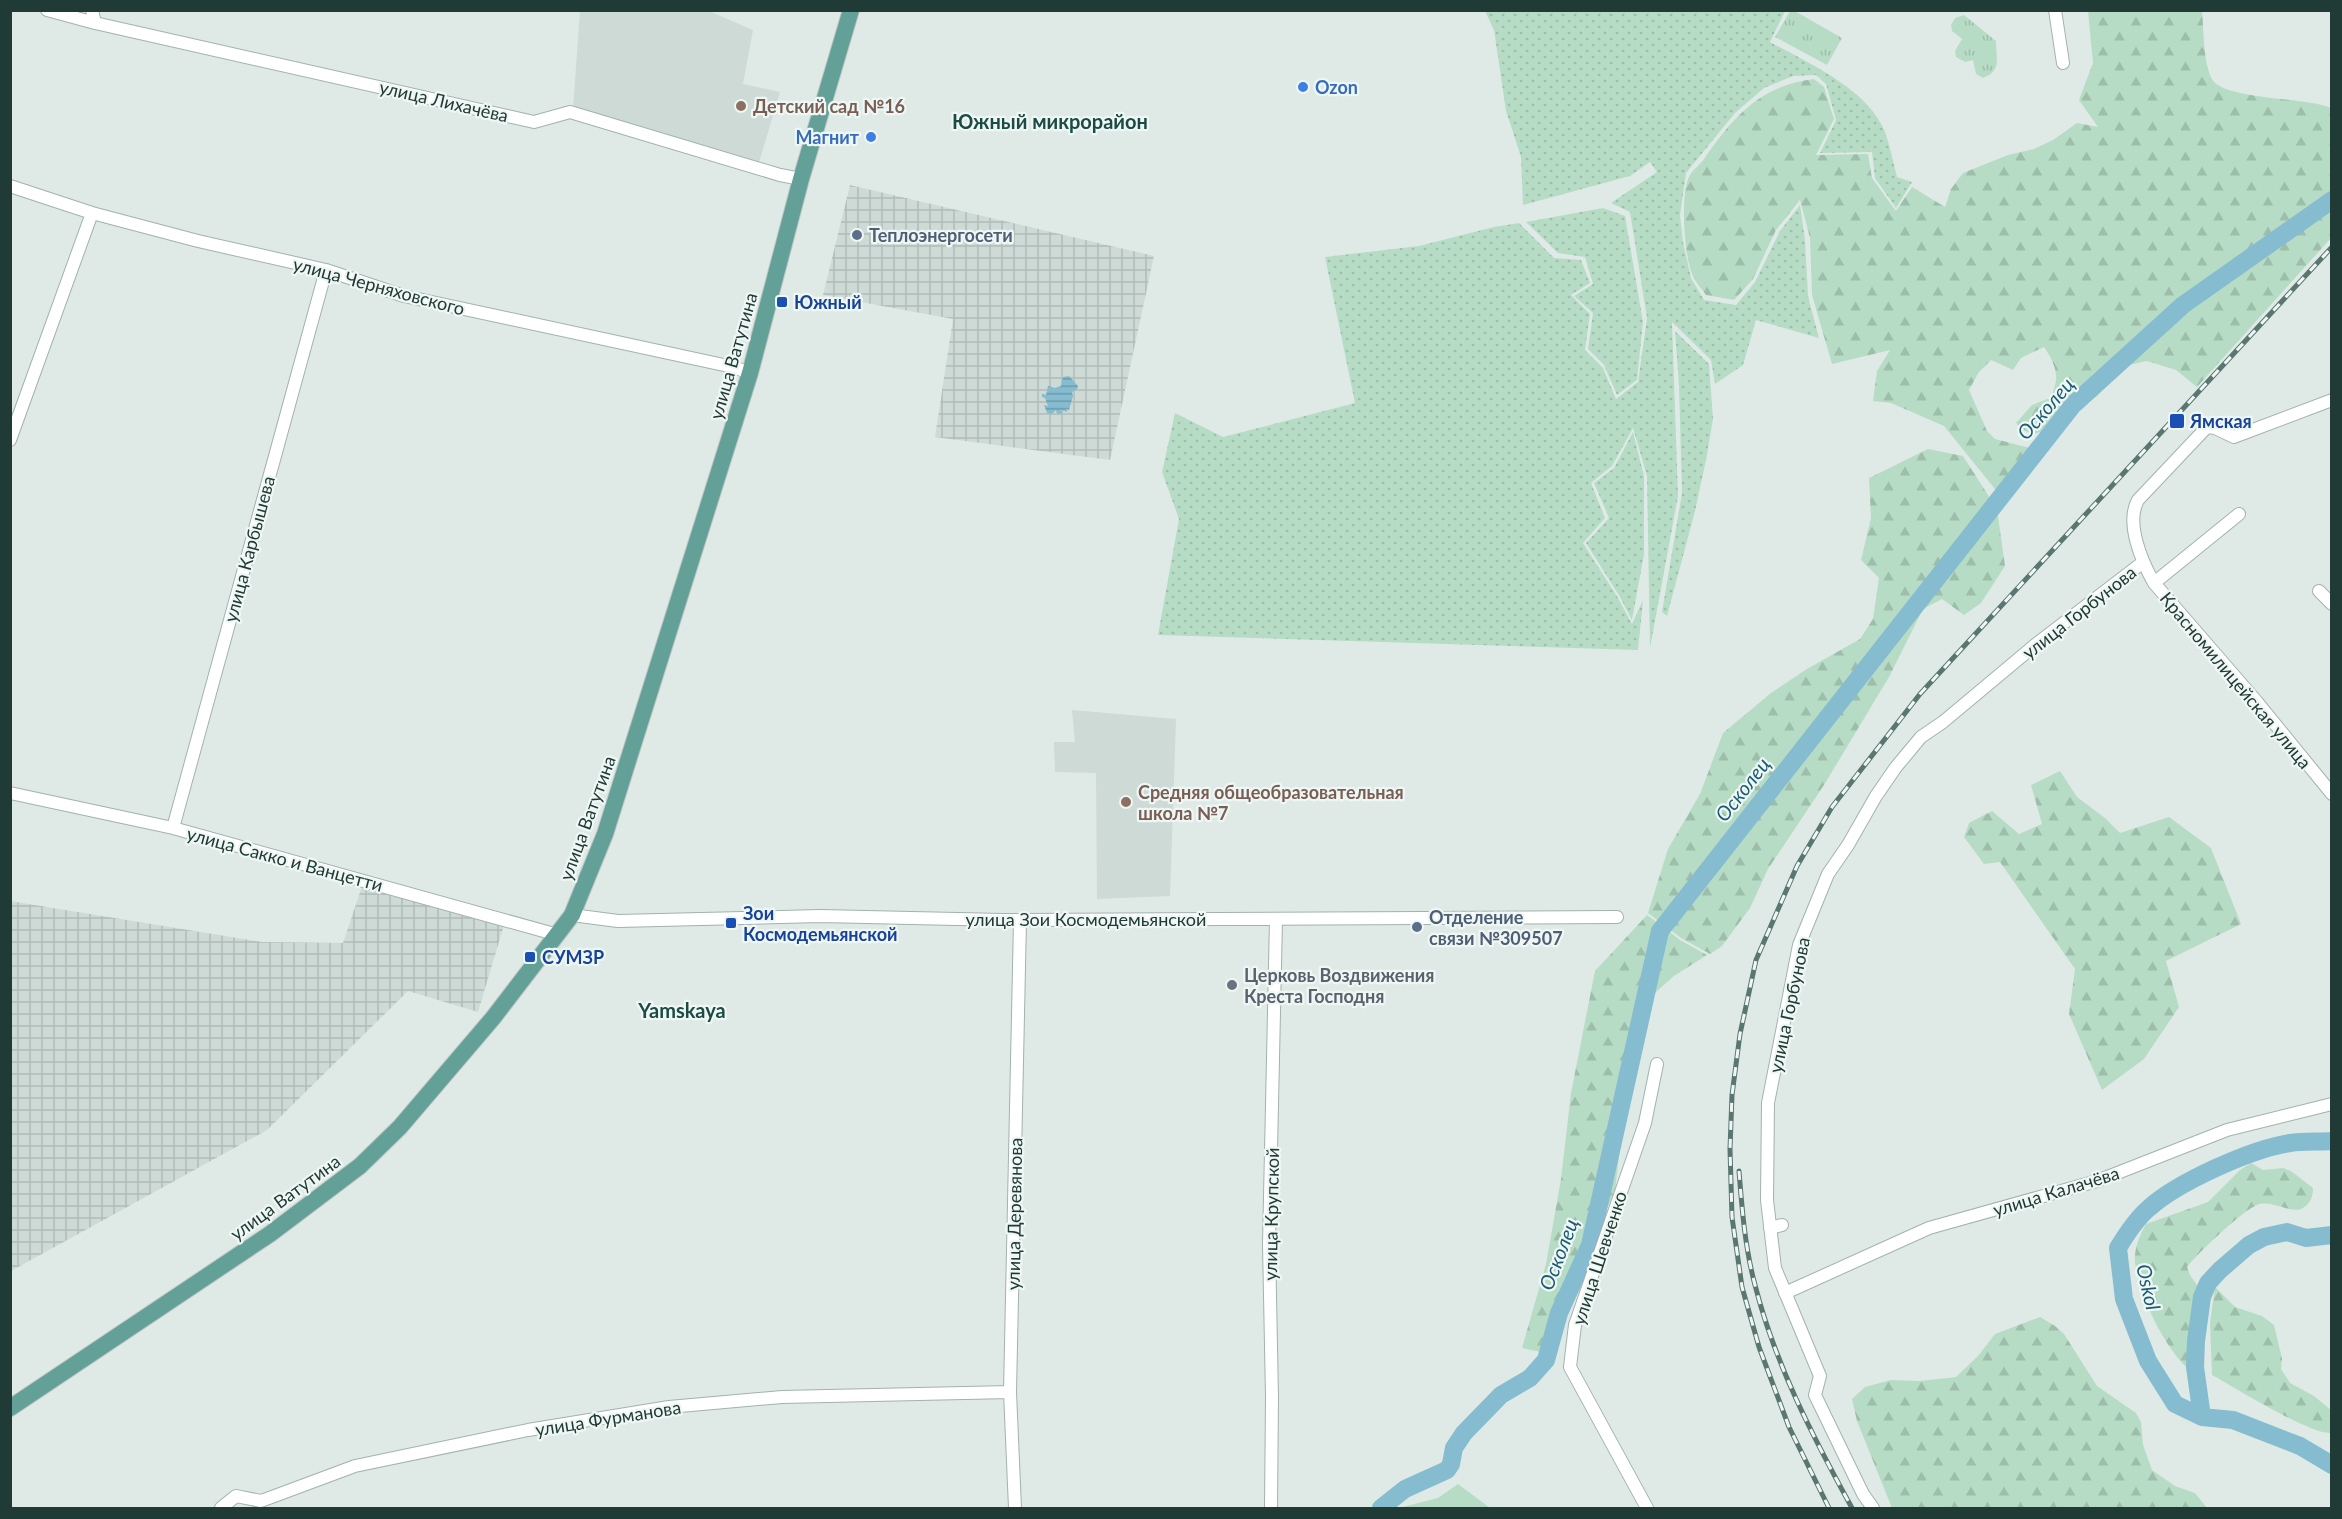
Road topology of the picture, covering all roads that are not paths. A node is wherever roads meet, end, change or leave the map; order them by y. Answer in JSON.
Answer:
{"nodes":[{"id":1,"x":47,"y":10,"type":"edge"},
{"id":2,"x":851,"y":10,"type":"edge"},
{"id":3,"x":2055,"y":10,"type":"edge"},
{"id":4,"x":93,"y":17,"type":"edge"},
{"id":5,"x":2062,"y":63,"type":"dead end"},
{"id":6,"x":801,"y":178,"type":"junction"},
{"id":7,"x":10,"y":186,"type":"edge"},
{"id":8,"x":92,"y":213,"type":"junction"},
{"id":9,"x":326,"y":270,"type":"junction"},
{"id":10,"x":750,"y":373,"type":"junction"},
{"id":11,"x":2331,"y":400,"type":"edge"},
{"id":12,"x":10,"y":440,"type":"edge"},
{"id":13,"x":2239,"y":514,"type":"dead end"},
{"id":14,"x":2142,"y":563,"type":"junction"},
{"id":15,"x":2154,"y":583,"type":"junction"},
{"id":16,"x":2319,"y":591,"type":"dead end"},
{"id":17,"x":2331,"y":604,"type":"edge"},
{"id":18,"x":10,"y":793,"type":"edge"},
{"id":19,"x":2331,"y":794,"type":"edge"},
{"id":20,"x":173,"y":828,"type":"junction"},
{"id":21,"x":572,"y":915,"type":"junction"},
{"id":22,"x":1617,"y":917,"type":"dead end"},
{"id":23,"x":1276,"y":919,"type":"junction"},
{"id":24,"x":1020,"y":920,"type":"junction"},
{"id":25,"x":558,"y":934,"type":"junction"},
{"id":26,"x":1657,"y":1064,"type":"dead end"},
{"id":27,"x":2331,"y":1104,"type":"edge"},
{"id":28,"x":1785,"y":1293,"type":"junction"},
{"id":29,"x":1010,"y":1392,"type":"junction"},
{"id":30,"x":10,"y":1408,"type":"edge"},
{"id":31,"x":221,"y":1509,"type":"edge"},
{"id":32,"x":1015,"y":1509,"type":"edge"},
{"id":33,"x":1271,"y":1509,"type":"edge"},
{"id":34,"x":1647,"y":1509,"type":"edge"},
{"id":35,"x":1873,"y":1509,"type":"edge"}],
"edges":[{"from":1,"to":4,"type":"street","name":"улица Лихачёва"},
{"from":2,"to":6,"type":"main road","name":"улица Ватутина"},
{"from":3,"to":5,"type":"street"},
{"from":4,"to":6,"type":"street","name":"улица Лихачёва"},
{"from":6,"to":10,"type":"main road","name":"улица Ватутина"},
{"from":7,"to":8,"type":"street","name":"улица Черняховского"},
{"from":8,"to":9,"type":"street","name":"улица Черняховского"},
{"from":8,"to":12,"type":"street"},
{"from":9,"to":10,"type":"street","name":"улица Черняховского"},
{"from":9,"to":20,"type":"street","name":"улица Карбышева"},
{"from":10,"to":21,"type":"main road","name":"улица Ватутина"},
{"from":11,"to":14,"type":"street","name":"Красномилицейская улица"},
{"from":13,"to":15,"type":"street"},
{"from":14,"to":15,"type":"street","name":"Красномилицейская улица"},
{"from":14,"to":28,"type":"street","name":"улица Горбунова"},
{"from":15,"to":19,"type":"street","name":"Красномилицейская улица"},
{"from":16,"to":17,"type":"street"},
{"from":18,"to":20,"type":"street","name":"улица Сакко и Ванцетти"},
{"from":20,"to":25,"type":"street","name":"улица Сакко и Ванцетти"},
{"from":21,"to":24,"type":"street","name":"улица Зои Космодемьянской"},
{"from":21,"to":25,"type":"main road","name":"улица Ватутина"},
{"from":22,"to":23,"type":"street","name":"улица Зои Космодемьянской"},
{"from":23,"to":24,"type":"street","name":"улица Зои Космодемьянской"},
{"from":23,"to":33,"type":"street","name":"улица Крупской"},
{"from":24,"to":29,"type":"street","name":"улица Деревянова"},
{"from":25,"to":30,"type":"main road","name":"улица Ватутина"},
{"from":26,"to":34,"type":"street","name":"улица Шевченко"},
{"from":27,"to":28,"type":"street","name":"улица Калачёва"},
{"from":28,"to":35,"type":"street","name":"улица Горбунова"},
{"from":29,"to":31,"type":"street","name":"улица Фурманова"},
{"from":29,"to":32,"type":"street","name":"улица Деревянова"}]}
